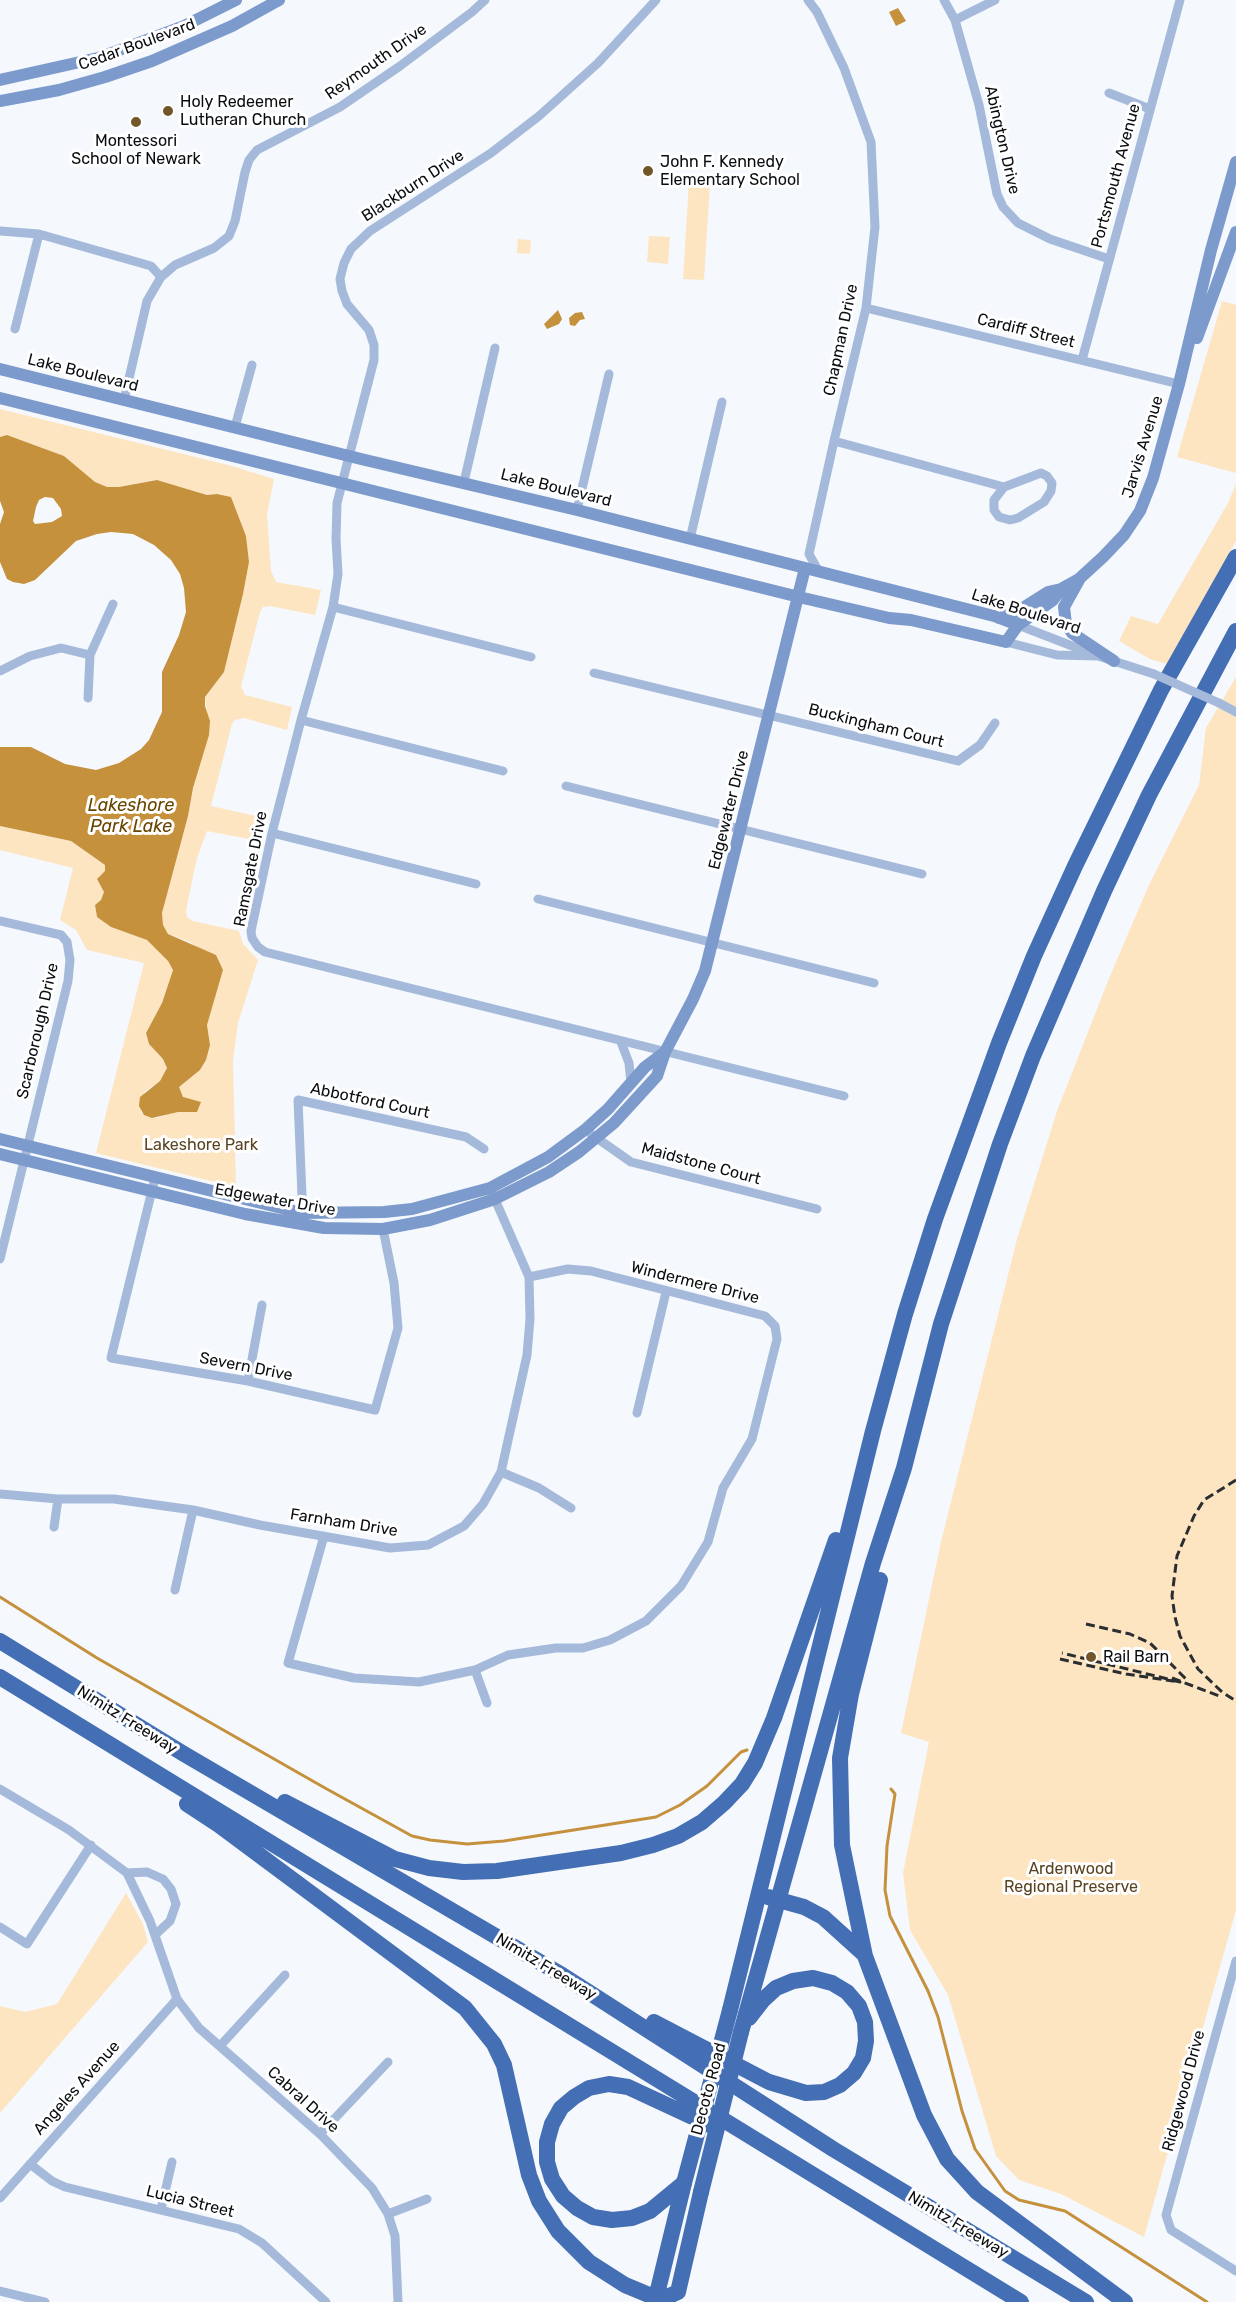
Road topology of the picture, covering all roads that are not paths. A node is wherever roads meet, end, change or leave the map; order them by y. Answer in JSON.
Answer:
{"nodes":[{"id":1,"x":236,"y":0,"type":"edge"},
{"id":2,"x":279,"y":0,"type":"edge"},
{"id":3,"x":485,"y":0,"type":"edge"},
{"id":4,"x":808,"y":0,"type":"edge"},
{"id":5,"x":944,"y":0,"type":"edge"},
{"id":6,"x":995,"y":0,"type":"edge"},
{"id":7,"x":1180,"y":0,"type":"edge"},
{"id":8,"x":650,"y":2,"type":"edge"},
{"id":9,"x":955,"y":20,"type":"junction"},
{"id":10,"x":0,"y":80,"type":"edge"},
{"id":11,"x":1109,"y":93,"type":"dead end"},
{"id":12,"x":0,"y":101,"type":"edge"},
{"id":13,"x":1150,"y":109,"type":"junction"},
{"id":14,"x":1236,"y":162,"type":"edge"},
{"id":15,"x":0,"y":231,"type":"edge"},
{"id":16,"x":1236,"y":232,"type":"edge"},
{"id":17,"x":39,"y":234,"type":"junction"},
{"id":18,"x":1109,"y":259,"type":"junction"},
{"id":19,"x":161,"y":277,"type":"junction"},
{"id":20,"x":866,"y":308,"type":"junction"},
{"id":21,"x":15,"y":329,"type":"dead end"},
{"id":22,"x":495,"y":348,"type":"dead end"},
{"id":23,"x":1082,"y":360,"type":"junction"},
{"id":24,"x":252,"y":365,"type":"dead end"},
{"id":25,"x":0,"y":369,"type":"edge"},
{"id":26,"x":609,"y":374,"type":"dead end"},
{"id":27,"x":1179,"y":384,"type":"junction"},
{"id":28,"x":0,"y":398,"type":"edge"},
{"id":29,"x":124,"y":400,"type":"junction"},
{"id":30,"x":722,"y":402,"type":"dead end"},
{"id":31,"x":236,"y":428,"type":"junction"},
{"id":32,"x":834,"y":441,"type":"junction"},
{"id":33,"x":349,"y":456,"type":"junction"},
{"id":34,"x":464,"y":482,"type":"junction"},
{"id":35,"x":342,"y":483,"type":"junction"},
{"id":36,"x":1004,"y":487,"type":"junction"},
{"id":37,"x":577,"y":510,"type":"junction"},
{"id":38,"x":690,"y":539,"type":"junction"},
{"id":39,"x":809,"y":554,"type":"junction"},
{"id":40,"x":1236,"y":557,"type":"edge"},
{"id":41,"x":799,"y":567,"type":"junction"},
{"id":42,"x":819,"y":572,"type":"junction"},
{"id":43,"x":1079,"y":579,"type":"junction"},
{"id":44,"x":1061,"y":589,"type":"junction"},
{"id":45,"x":799,"y":597,"type":"junction"},
{"id":46,"x":113,"y":604,"type":"dead end"},
{"id":47,"x":333,"y":607,"type":"junction"},
{"id":48,"x":999,"y":618,"type":"junction"},
{"id":49,"x":1018,"y":625,"type":"junction"},
{"id":50,"x":1236,"y":631,"type":"edge"},
{"id":51,"x":1006,"y":642,"type":"junction"},
{"id":52,"x":90,"y":655,"type":"junction"},
{"id":53,"x":1098,"y":656,"type":"junction"},
{"id":54,"x":531,"y":657,"type":"dead end"},
{"id":55,"x":1114,"y":661,"type":"junction"},
{"id":56,"x":0,"y":671,"type":"edge"},
{"id":57,"x":594,"y":673,"type":"dead end"},
{"id":58,"x":88,"y":698,"type":"dead end"},
{"id":59,"x":1236,"y":712,"type":"edge"},
{"id":60,"x":770,"y":716,"type":"junction"},
{"id":61,"x":301,"y":720,"type":"junction"},
{"id":62,"x":995,"y":723,"type":"dead end"},
{"id":63,"x":503,"y":771,"type":"dead end"},
{"id":64,"x":566,"y":786,"type":"dead end"},
{"id":65,"x":741,"y":829,"type":"junction"},
{"id":66,"x":272,"y":833,"type":"junction"},
{"id":67,"x":922,"y":874,"type":"dead end"},
{"id":68,"x":476,"y":884,"type":"dead end"},
{"id":69,"x":538,"y":899,"type":"dead end"},
{"id":70,"x":0,"y":921,"type":"edge"},
{"id":71,"x":713,"y":942,"type":"junction"},
{"id":72,"x":874,"y":983,"type":"dead end"},
{"id":73,"x":621,"y":1042,"type":"junction"},
{"id":74,"x":664,"y":1052,"type":"junction"},
{"id":75,"x":631,"y":1083,"type":"junction"},
{"id":76,"x":844,"y":1096,"type":"dead end"},
{"id":77,"x":590,"y":1134,"type":"junction"},
{"id":78,"x":0,"y":1139,"type":"edge"},
{"id":79,"x":28,"y":1146,"type":"junction"},
{"id":80,"x":484,"y":1149,"type":"dead end"},
{"id":81,"x":0,"y":1154,"type":"edge"},
{"id":82,"x":24,"y":1161,"type":"junction"},
{"id":83,"x":155,"y":1178,"type":"junction"},
{"id":84,"x":152,"y":1191,"type":"junction"},
{"id":85,"x":492,"y":1194,"type":"junction"},
{"id":86,"x":817,"y":1209,"type":"dead end"},
{"id":87,"x":303,"y":1219,"type":"junction"},
{"id":88,"x":383,"y":1229,"type":"junction"},
{"id":89,"x":0,"y":1259,"type":"edge"},
{"id":90,"x":528,"y":1278,"type":"junction"},
{"id":91,"x":666,"y":1292,"type":"junction"},
{"id":92,"x":262,"y":1305,"type":"dead end"},
{"id":93,"x":248,"y":1381,"type":"junction"},
{"id":94,"x":637,"y":1413,"type":"dead end"},
{"id":95,"x":873,"y":1431,"type":"junction"},
{"id":96,"x":903,"y":1468,"type":"junction"},
{"id":97,"x":501,"y":1472,"type":"junction"},
{"id":98,"x":0,"y":1494,"type":"edge"},
{"id":99,"x":57,"y":1499,"type":"junction"},
{"id":100,"x":571,"y":1508,"type":"dead end"},
{"id":101,"x":193,"y":1510,"type":"junction"},
{"id":102,"x":54,"y":1527,"type":"dead end"},
{"id":103,"x":324,"y":1536,"type":"junction"},
{"id":104,"x":175,"y":1590,"type":"dead end"},
{"id":105,"x":0,"y":1641,"type":"edge"},
{"id":106,"x":475,"y":1670,"type":"junction"},
{"id":107,"x":0,"y":1677,"type":"edge"},
{"id":108,"x":487,"y":1703,"type":"dead end"},
{"id":109,"x":104,"y":1741,"type":"junction"},
{"id":110,"x":184,"y":1754,"type":"junction"},
{"id":111,"x":0,"y":1789,"type":"edge"},
{"id":112,"x":92,"y":1845,"type":"junction"},
{"id":113,"x":127,"y":1873,"type":"junction"},
{"id":114,"x":760,"y":1887,"type":"junction"},
{"id":115,"x":781,"y":1892,"type":"junction"},
{"id":116,"x":0,"y":1927,"type":"edge"},
{"id":117,"x":155,"y":1935,"type":"junction"},
{"id":118,"x":865,"y":1956,"type":"junction"},
{"id":119,"x":1236,"y":1961,"type":"edge"},
{"id":120,"x":285,"y":1975,"type":"dead end"},
{"id":121,"x":562,"y":1975,"type":"junction"},
{"id":122,"x":177,"y":1999,"type":"junction"},
{"id":123,"x":741,"y":2032,"type":"junction"},
{"id":124,"x":220,"y":2046,"type":"junction"},
{"id":125,"x":388,"y":2062,"type":"dead end"},
{"id":126,"x":320,"y":2134,"type":"junction"},
{"id":127,"x":172,"y":2162,"type":"dead end"},
{"id":128,"x":30,"y":2164,"type":"junction"},
{"id":129,"x":817,"y":2175,"type":"junction"},
{"id":130,"x":684,"y":2184,"type":"junction"},
{"id":131,"x":0,"y":2198,"type":"edge"},
{"id":132,"x":427,"y":2199,"type":"dead end"},
{"id":133,"x":161,"y":2209,"type":"junction"},
{"id":134,"x":388,"y":2214,"type":"junction"},
{"id":135,"x":1236,"y":2271,"type":"edge"},
{"id":136,"x":0,"y":2291,"type":"edge"},
{"id":137,"x":656,"y":2298,"type":"junction"},
{"id":138,"x":45,"y":2302,"type":"edge"},
{"id":139,"x":326,"y":2302,"type":"edge"},
{"id":140,"x":398,"y":2302,"type":"edge"},
{"id":141,"x":1021,"y":2302,"type":"edge"},
{"id":142,"x":1086,"y":2302,"type":"edge"},
{"id":143,"x":1125,"y":2302,"type":"edge"}],
"edges":[{"from":1,"to":10,"type":"street","name":"Cedar Boulevard"},
{"from":2,"to":12,"type":"street","name":"Cedar Boulevard"},
{"from":3,"to":19,"type":"street","name":"Reymouth Drive"},
{"from":4,"to":20,"type":"street","name":"Chapman Drive"},
{"from":5,"to":9,"type":"street","name":"Abington Drive"},
{"from":6,"to":9,"type":"street"},
{"from":7,"to":13,"type":"street","name":"Portsmouth Avenue"},
{"from":8,"to":33,"type":"street","name":"Blackburn Drive"},
{"from":9,"to":18,"type":"street","name":"Abington Drive"},
{"from":11,"to":13,"type":"street"},
{"from":13,"to":18,"type":"street","name":"Portsmouth Avenue"},
{"from":14,"to":27,"type":"street","name":"Jarvis Avenue"},
{"from":15,"to":17,"type":"street"},
{"from":16,"to":27,"type":"street","name":"Jarvis Avenue"},
{"from":17,"to":19,"type":"street"},
{"from":17,"to":21,"type":"street"},
{"from":18,"to":23,"type":"street","name":"Portsmouth Avenue"},
{"from":19,"to":29,"type":"street","name":"Reymouth Drive"},
{"from":20,"to":23,"type":"street","name":"Cardiff Street"},
{"from":20,"to":32,"type":"street","name":"Chapman Drive"},
{"from":22,"to":34,"type":"street"},
{"from":23,"to":27,"type":"street","name":"Cardiff Street"},
{"from":24,"to":31,"type":"street"},
{"from":25,"to":29,"type":"street","name":"Lake Boulevard"},
{"from":26,"to":37,"type":"street"},
{"from":27,"to":43,"type":"street","name":"Jarvis Avenue"},
{"from":28,"to":35,"type":"street","name":"Lake Boulevard"},
{"from":29,"to":31,"type":"street","name":"Lake Boulevard"},
{"from":30,"to":38,"type":"street"},
{"from":31,"to":33,"type":"street","name":"Lake Boulevard"},
{"from":32,"to":36,"type":"street"},
{"from":32,"to":39,"type":"street","name":"Chapman Drive"},
{"from":33,"to":34,"type":"street","name":"Lake Boulevard"},
{"from":33,"to":35,"type":"street","name":"Ramsgate Drive"},
{"from":34,"to":37,"type":"street","name":"Lake Boulevard"},
{"from":35,"to":45,"type":"street","name":"Lake Boulevard"},
{"from":35,"to":47,"type":"street","name":"Ramsgate Drive"},
{"from":36,"to":36,"type":"street"},
{"from":37,"to":38,"type":"street","name":"Lake Boulevard"},
{"from":38,"to":41,"type":"street","name":"Lake Boulevard"},
{"from":39,"to":41,"type":"street"},
{"from":39,"to":42,"type":"street"},
{"from":40,"to":95,"type":"highway"},
{"from":41,"to":42,"type":"street","name":"Lake Boulevard"},
{"from":41,"to":45,"type":"street","name":"Edgewater Drive"},
{"from":42,"to":48,"type":"street","name":"Lake Boulevard"},
{"from":43,"to":44,"type":"street","name":"Jarvis Avenue"},
{"from":43,"to":55,"type":"street"},
{"from":44,"to":48,"type":"street"},
{"from":44,"to":49,"type":"street","name":"Jarvis Avenue"},
{"from":45,"to":51,"type":"street","name":"Lake Boulevard"},
{"from":45,"to":60,"type":"street","name":"Edgewater Drive"},
{"from":46,"to":52,"type":"street"},
{"from":47,"to":54,"type":"street"},
{"from":47,"to":61,"type":"street","name":"Ramsgate Drive"},
{"from":48,"to":49,"type":"street","name":"Lake Boulevard"},
{"from":49,"to":51,"type":"street","name":"Jarvis Avenue"},
{"from":49,"to":53,"type":"street","name":"Lake Boulevard"},
{"from":50,"to":96,"type":"highway"},
{"from":51,"to":53,"type":"street","name":"Lake Boulevard"},
{"from":52,"to":56,"type":"street"},
{"from":52,"to":58,"type":"street"},
{"from":53,"to":55,"type":"street","name":"Lake Boulevard"},
{"from":55,"to":59,"type":"street","name":"Lake Boulevard","bridge":true},
{"from":57,"to":60,"type":"street","name":"Buckingham Court"},
{"from":60,"to":62,"type":"street","name":"Buckingham Court"},
{"from":60,"to":65,"type":"street","name":"Edgewater Drive"},
{"from":61,"to":63,"type":"street"},
{"from":61,"to":66,"type":"street","name":"Ramsgate Drive"},
{"from":64,"to":65,"type":"street"},
{"from":65,"to":67,"type":"street"},
{"from":65,"to":71,"type":"street","name":"Edgewater Drive"},
{"from":66,"to":68,"type":"street"},
{"from":66,"to":73,"type":"street","name":"Ramsgate Drive"},
{"from":69,"to":71,"type":"street"},
{"from":70,"to":79,"type":"street","name":"Scarborough Drive"},
{"from":71,"to":72,"type":"street"},
{"from":71,"to":74,"type":"street","name":"Edgewater Drive"},
{"from":73,"to":74,"type":"street","name":"Ramsgate Drive"},
{"from":73,"to":75,"type":"street"},
{"from":74,"to":75,"type":"street","name":"Edgewater Drive"},
{"from":74,"to":76,"type":"street","name":"Ramsgate Drive"},
{"from":74,"to":77,"type":"street","name":"Edgewater Drive"},
{"from":75,"to":77,"type":"street","name":"Edgewater Drive"},
{"from":77,"to":85,"type":"street","name":"Edgewater Drive"},
{"from":77,"to":86,"type":"street","name":"Maidstone Court"},
{"from":78,"to":79,"type":"street","name":"Edgewater Drive"},
{"from":79,"to":82,"type":"street","name":"Scarborough Drive"},
{"from":79,"to":83,"type":"street","name":"Edgewater Drive"},
{"from":80,"to":87,"type":"street","name":"Abbotford Court"},
{"from":81,"to":82,"type":"street","name":"Edgewater Drive"},
{"from":82,"to":84,"type":"street","name":"Edgewater Drive"},
{"from":82,"to":89,"type":"street","name":"Scarborough Drive"},
{"from":83,"to":84,"type":"street","name":"Severn Drive"},
{"from":83,"to":87,"type":"street","name":"Edgewater Drive"},
{"from":84,"to":87,"type":"street","name":"Edgewater Drive"},
{"from":84,"to":93,"type":"street","name":"Severn Drive"},
{"from":85,"to":87,"type":"street","name":"Edgewater Drive"},
{"from":85,"to":88,"type":"street","name":"Edgewater Drive"},
{"from":85,"to":90,"type":"street","name":"Farnham Drive"},
{"from":87,"to":88,"type":"street","name":"Edgewater Drive"},
{"from":88,"to":93,"type":"street","name":"Severn Drive"},
{"from":90,"to":91,"type":"street","name":"Windermere Drive"},
{"from":90,"to":97,"type":"street","name":"Farnham Drive"},
{"from":91,"to":94,"type":"street"},
{"from":91,"to":106,"type":"street","name":"Windermere Drive"},
{"from":92,"to":93,"type":"street"},
{"from":95,"to":110,"type":"highway"},
{"from":95,"to":114,"type":"highway","name":"Decoto Road"},
{"from":96,"to":115,"type":"highway","name":"Decoto Road"},
{"from":96,"to":118,"type":"highway"},
{"from":97,"to":100,"type":"street"},
{"from":97,"to":103,"type":"street","name":"Farnham Drive"},
{"from":98,"to":99,"type":"street","name":"Farnham Drive"},
{"from":99,"to":101,"type":"street","name":"Farnham Drive"},
{"from":99,"to":102,"type":"street"},
{"from":101,"to":103,"type":"street","name":"Farnham Drive"},
{"from":101,"to":104,"type":"street"},
{"from":103,"to":106,"type":"street","name":"Windermere Drive"},
{"from":105,"to":110,"type":"highway","name":"Nimitz Freeway"},
{"from":106,"to":108,"type":"street"},
{"from":107,"to":109,"type":"highway","name":"Nimitz Freeway"},
{"from":109,"to":129,"type":"highway","name":"Nimitz Freeway"},
{"from":109,"to":137,"type":"highway"},
{"from":110,"to":121,"type":"highway","name":"Nimitz Freeway"},
{"from":111,"to":112,"type":"street","name":"Cabral Drive"},
{"from":112,"to":113,"type":"street","name":"Cabral Drive"},
{"from":112,"to":116,"type":"street"},
{"from":113,"to":117,"type":"street","name":"Cabral Drive"},
{"from":113,"to":117,"type":"street"},
{"from":114,"to":115,"type":"highway"},
{"from":114,"to":130,"type":"highway","name":"Decoto Road","bridge":true},
{"from":115,"to":118,"type":"highway"},
{"from":115,"to":123,"type":"highway","name":"Decoto Road"},
{"from":117,"to":122,"type":"street","name":"Cabral Drive"},
{"from":118,"to":143,"type":"highway"},
{"from":119,"to":135,"type":"street","name":"Ridgewood Drive"},
{"from":120,"to":124,"type":"street"},
{"from":121,"to":123,"type":"highway"},
{"from":121,"to":142,"type":"highway","name":"Nimitz Freeway"},
{"from":122,"to":124,"type":"street","name":"Cabral Drive"},
{"from":122,"to":128,"type":"street","name":"Angeles Avenue"},
{"from":123,"to":137,"type":"highway","name":"Decoto Road","bridge":true},
{"from":124,"to":126,"type":"street","name":"Cabral Drive"},
{"from":125,"to":126,"type":"street"},
{"from":126,"to":134,"type":"street","name":"Cabral Drive"},
{"from":127,"to":133,"type":"street"},
{"from":128,"to":131,"type":"street","name":"Angeles Avenue"},
{"from":128,"to":133,"type":"street","name":"Lucia Street"},
{"from":129,"to":130,"type":"highway"},
{"from":129,"to":141,"type":"highway","name":"Nimitz Freeway"},
{"from":130,"to":137,"type":"highway","name":"Decoto Road"},
{"from":132,"to":134,"type":"street"},
{"from":133,"to":139,"type":"street","name":"Lucia Street"},
{"from":134,"to":140,"type":"street","name":"Cabral Drive"},
{"from":136,"to":138,"type":"street"}]}
